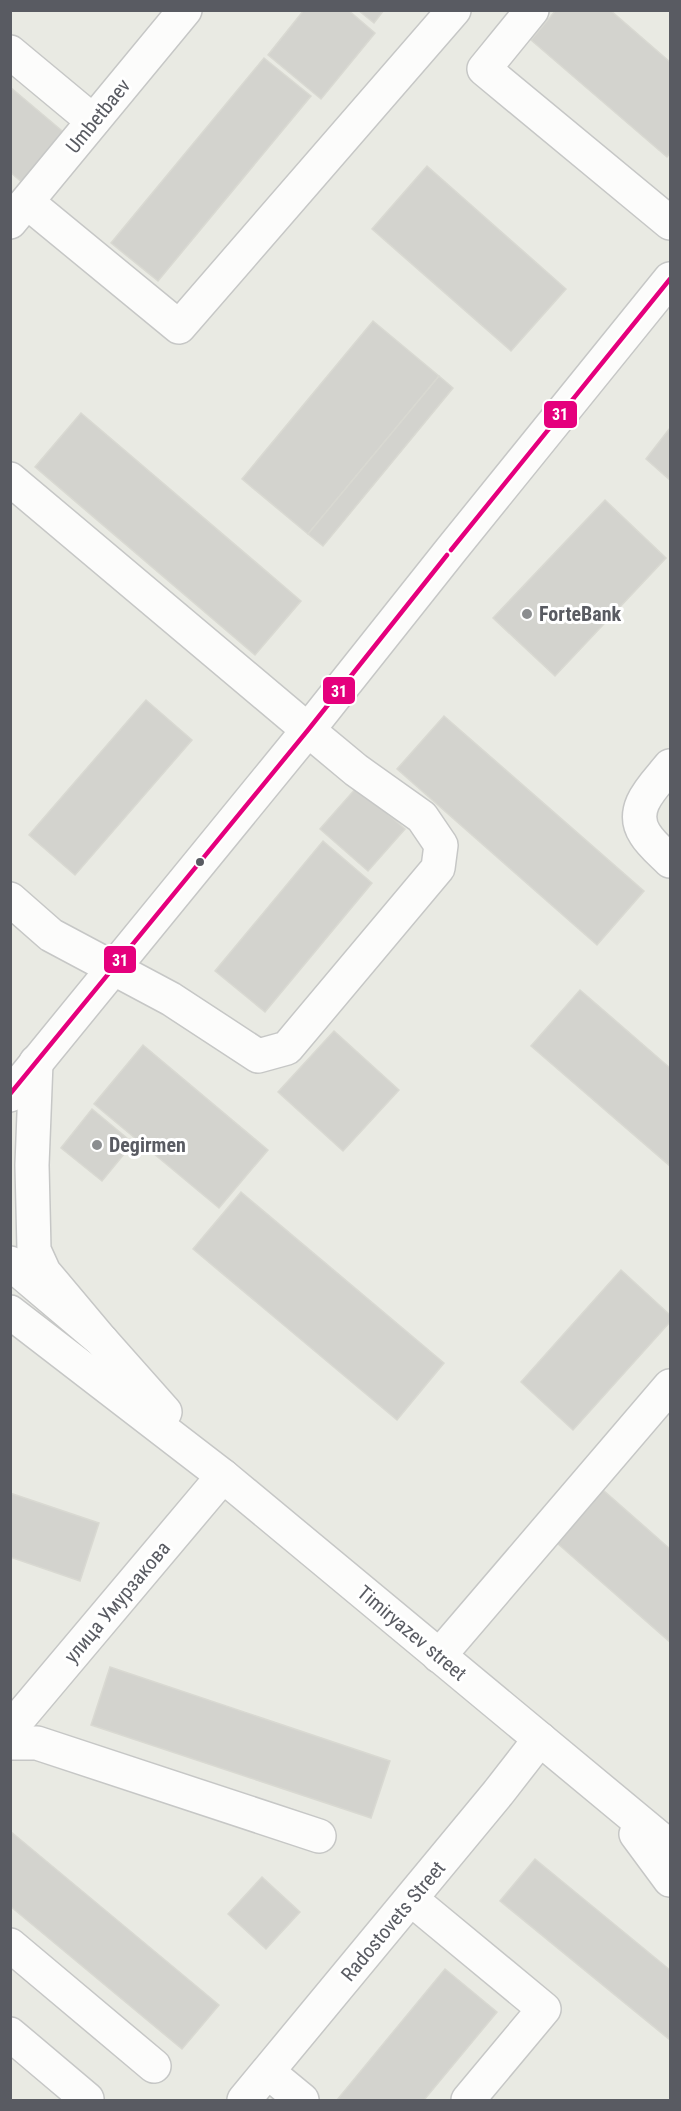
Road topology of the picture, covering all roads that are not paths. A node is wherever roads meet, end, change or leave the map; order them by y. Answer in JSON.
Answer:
{"nodes":[{"id":1,"x":185,"y":10,"type":"edge"},
{"id":2,"x":454,"y":10,"type":"edge"},
{"id":3,"x":532,"y":10,"type":"edge"},
{"id":4,"x":10,"y":52,"type":"edge"},
{"id":5,"x":93,"y":121,"type":"junction"},
{"id":6,"x":19,"y":212,"type":"edge"},
{"id":7,"x":670,"y":223,"type":"edge"},
{"id":8,"x":670,"y":279,"type":"edge"},
{"id":9,"x":10,"y":480,"type":"edge"},
{"id":10,"x":308,"y":730,"type":"junction"},
{"id":11,"x":670,"y":766,"type":"edge"},
{"id":12,"x":670,"y":861,"type":"edge"},
{"id":13,"x":10,"y":899,"type":"edge"},
{"id":14,"x":114,"y":969,"type":"junction"},
{"id":15,"x":36,"y":1062,"type":"junction"},
{"id":16,"x":10,"y":1095,"type":"edge"},
{"id":17,"x":10,"y":1263,"type":"edge"},
{"id":18,"x":10,"y":1312,"type":"edge"},
{"id":19,"x":102,"y":1341,"type":"junction"},
{"id":20,"x":670,"y":1386,"type":"edge"},
{"id":21,"x":219,"y":1472,"type":"junction"},
{"id":22,"x":439,"y":1656,"type":"junction"},
{"id":23,"x":10,"y":1729,"type":"edge"},
{"id":24,"x":540,"y":1739,"type":"junction"},
{"id":25,"x":10,"y":1743,"type":"edge"},
{"id":26,"x":609,"y":1796,"type":"junction"},
{"id":27,"x":319,"y":1836,"type":"dead end"},
{"id":28,"x":670,"y":1847,"type":"edge"},
{"id":29,"x":670,"y":1880,"type":"edge"},
{"id":30,"x":411,"y":1899,"type":"junction"},
{"id":31,"x":10,"y":1945,"type":"edge"},
{"id":32,"x":10,"y":2034,"type":"edge"},
{"id":33,"x":154,"y":2066,"type":"dead end"},
{"id":34,"x":268,"y":2072,"type":"junction"},
{"id":35,"x":87,"y":2099,"type":"dead end"},
{"id":36,"x":244,"y":2100,"type":"edge"},
{"id":37,"x":302,"y":2100,"type":"edge"},
{"id":38,"x":468,"y":2100,"type":"edge"}],
"edges":[{"from":1,"to":5,"type":"street","name":"Umbetbaev"},
{"from":2,"to":6,"type":"street"},
{"from":3,"to":7,"type":"street"},
{"from":4,"to":5,"type":"street"},
{"from":5,"to":6,"type":"street","name":"Umbetbaev"},
{"from":8,"to":10,"type":"street"},
{"from":9,"to":10,"type":"street"},
{"from":10,"to":14,"type":"street"},
{"from":10,"to":14,"type":"street"},
{"from":11,"to":12,"type":"street"},
{"from":13,"to":14,"type":"street"},
{"from":14,"to":15,"type":"street"},
{"from":15,"to":16,"type":"street"},
{"from":15,"to":19,"type":"street"},
{"from":17,"to":19,"type":"street","name":"Timiryazev street"},
{"from":18,"to":21,"type":"street","name":"Timiryazev street"},
{"from":19,"to":21,"type":"street","name":"Timiryazev street"},
{"from":20,"to":22,"type":"street"},
{"from":21,"to":22,"type":"street","name":"Timiryazev street"},
{"from":21,"to":23,"type":"street","name":"улица Умурзакова"},
{"from":22,"to":24,"type":"street","name":"Timiryazev street"},
{"from":24,"to":26,"type":"street","name":"Timiryazev street"},
{"from":24,"to":30,"type":"street","name":"Radostovets Street"},
{"from":25,"to":27,"type":"street"},
{"from":26,"to":28,"type":"street","name":"Timiryazev street"},
{"from":26,"to":29,"type":"street","name":"Timiryazev street"},
{"from":30,"to":34,"type":"street","name":"Radostovets Street"},
{"from":30,"to":38,"type":"street"},
{"from":31,"to":33,"type":"street"},
{"from":32,"to":35,"type":"street"},
{"from":34,"to":36,"type":"street","name":"Radostovets Street"},
{"from":34,"to":37,"type":"street"}]}
